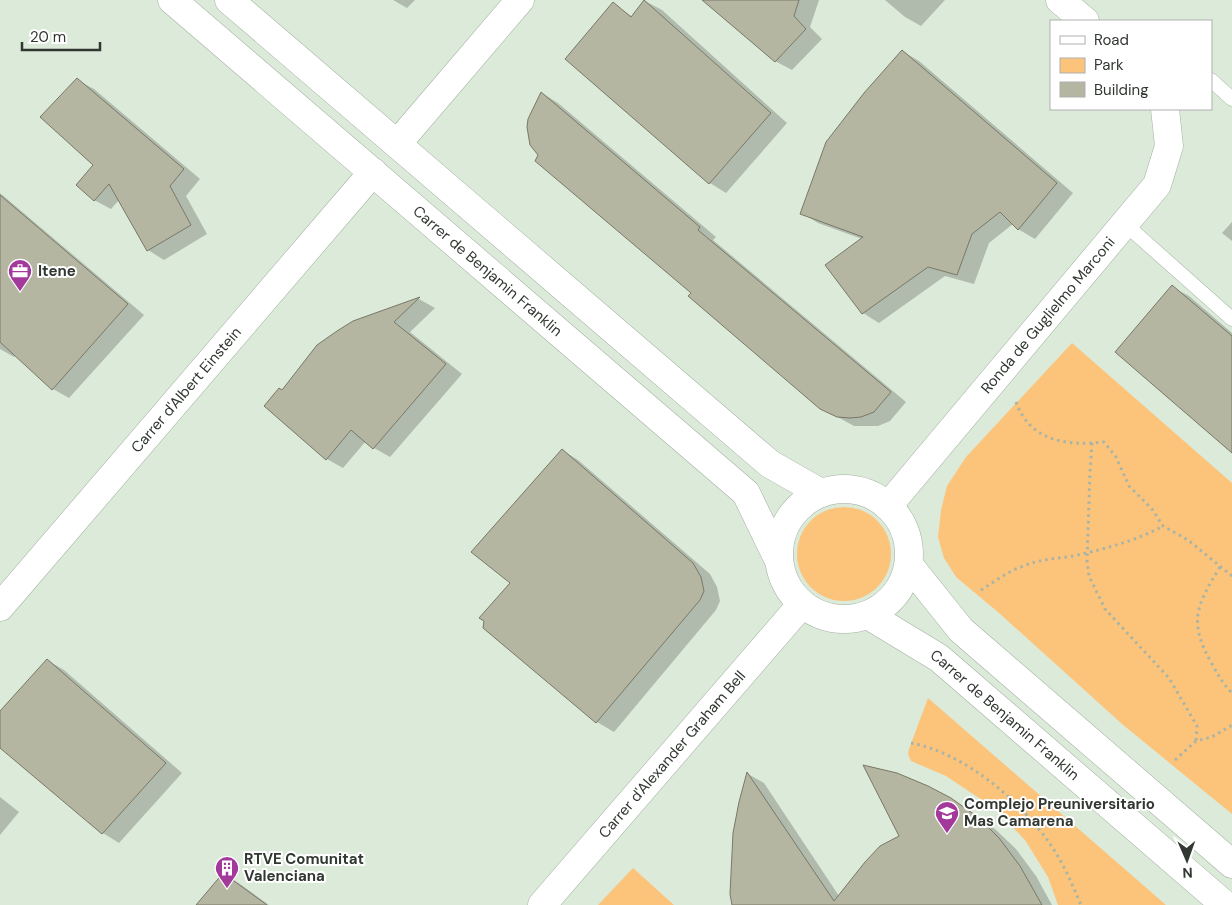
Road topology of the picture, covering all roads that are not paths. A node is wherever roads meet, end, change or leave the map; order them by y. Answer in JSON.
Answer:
{"nodes":[{"id":1,"x":172,"y":0,"type":"edge"},
{"id":2,"x":229,"y":0,"type":"edge"},
{"id":3,"x":520,"y":0,"type":"edge"},
{"id":4,"x":1212,"y":81,"type":"edge"},
{"id":5,"x":1232,"y":99,"type":"edge"},
{"id":6,"x":1165,"y":110,"type":"edge"},
{"id":7,"x":397,"y":144,"type":"junction"},
{"id":8,"x":373,"y":172,"type":"junction"},
{"id":9,"x":1125,"y":224,"type":"junction"},
{"id":10,"x":1232,"y":319,"type":"edge"},
{"id":11,"x":821,"y":493,"type":"junction"},
{"id":12,"x":888,"y":506,"type":"junction"},
{"id":13,"x":779,"y":561,"type":"junction"},
{"id":14,"x":909,"y":565,"type":"junction"},
{"id":15,"x":802,"y":604,"type":"junction"},
{"id":16,"x":0,"y":607,"type":"edge"},
{"id":17,"x":868,"y":615,"type":"junction"},
{"id":18,"x":1232,"y":864,"type":"edge"},
{"id":19,"x":547,"y":903,"type":"edge"},
{"id":20,"x":1225,"y":905,"type":"edge"}],
"edges":[{"from":1,"to":8,"type":"street","name":"Carrer de Benjamin Franklin"},
{"from":2,"to":7,"type":"street"},
{"from":3,"to":7,"type":"street"},
{"from":4,"to":5,"type":"lane"},
{"from":6,"to":9,"type":"street","name":"Ronda de Guglielmo Marconi"},
{"from":7,"to":11,"type":"street"},
{"from":8,"to":13,"type":"street","name":"Carrer de Benjamin Franklin"},
{"from":8,"to":16,"type":"street","name":"Carrer d'Albert Einstein"},
{"from":9,"to":10,"type":"lane"},
{"from":9,"to":12,"type":"street","name":"Ronda de Guglielmo Marconi"},
{"from":11,"to":12,"type":"street"},
{"from":11,"to":13,"type":"street"},
{"from":12,"to":14,"type":"street"},
{"from":13,"to":15,"type":"street"},
{"from":14,"to":17,"type":"street"},
{"from":14,"to":18,"type":"street"},
{"from":15,"to":17,"type":"street"},
{"from":15,"to":19,"type":"street","name":"Carrer d'Alexander Graham Bell"},
{"from":17,"to":20,"type":"street","name":"Carrer de Benjamin Franklin"}]}
